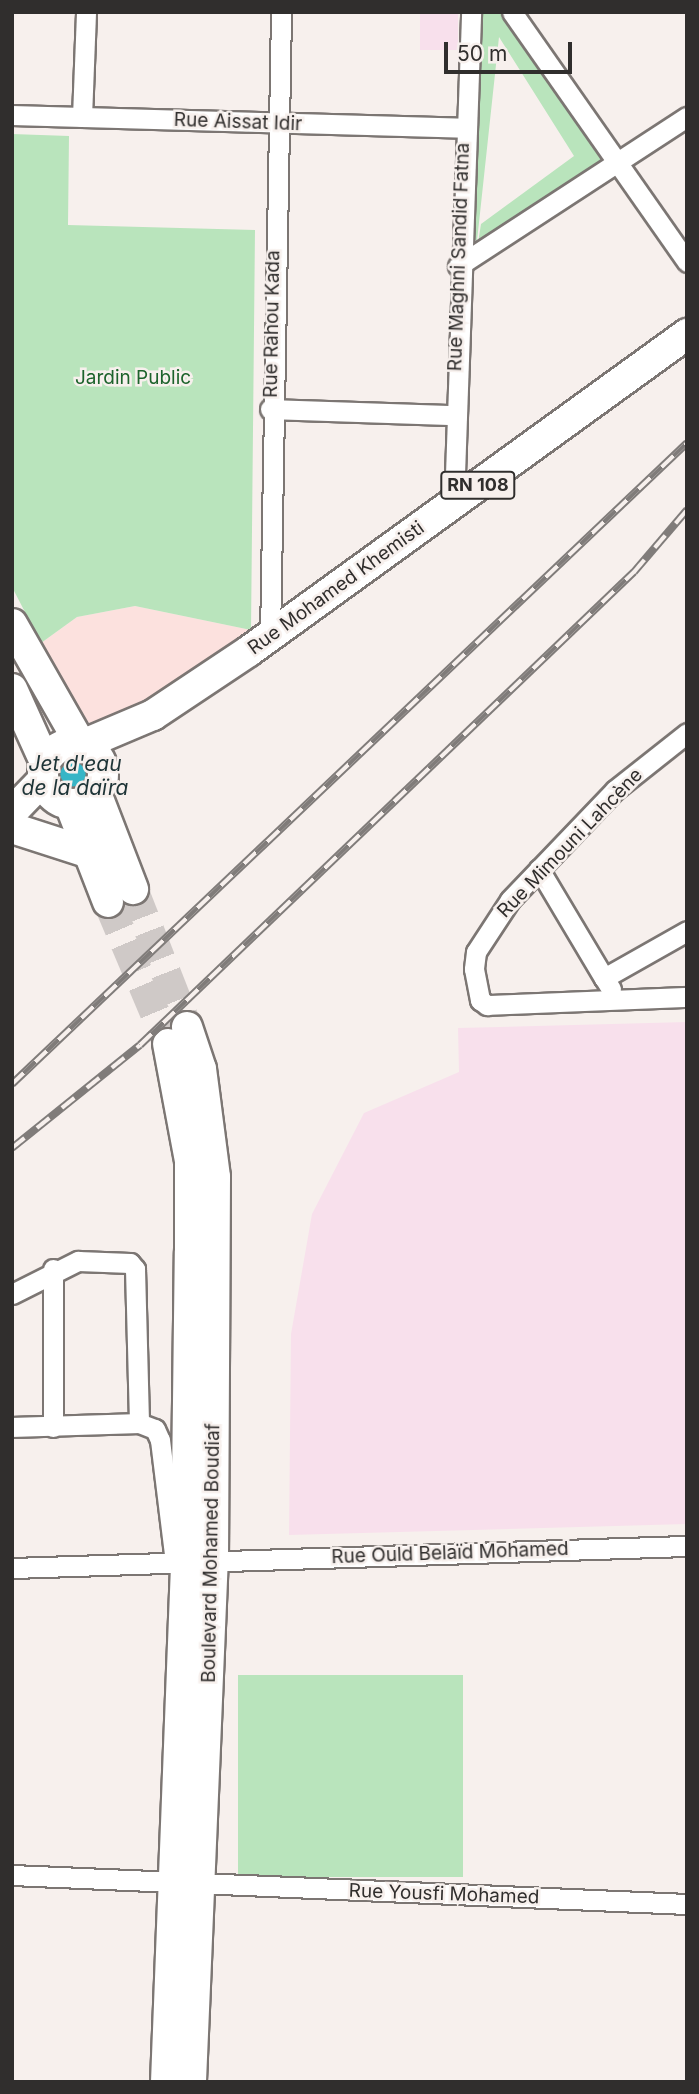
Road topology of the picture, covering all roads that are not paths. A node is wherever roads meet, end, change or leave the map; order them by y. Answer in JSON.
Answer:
{"nodes":[{"id":1,"x":86,"y":12,"type":"edge"},
{"id":2,"x":281,"y":12,"type":"edge"},
{"id":3,"x":471,"y":12,"type":"edge"},
{"id":4,"x":512,"y":12,"type":"edge"},
{"id":5,"x":12,"y":116,"type":"edge"},
{"id":6,"x":82,"y":117,"type":"junction"},
{"id":7,"x":687,"y":117,"type":"edge"},
{"id":8,"x":276,"y":122,"type":"junction"},
{"id":9,"x":464,"y":128,"type":"junction"},
{"id":10,"x":620,"y":161,"type":"junction"},
{"id":11,"x":687,"y":262,"type":"edge"},
{"id":12,"x":458,"y":266,"type":"junction"},
{"id":13,"x":687,"y":334,"type":"edge"},
{"id":14,"x":270,"y":408,"type":"junction"},
{"id":15,"x":454,"y":415,"type":"junction"},
{"id":16,"x":454,"y":503,"type":"junction"},
{"id":17,"x":12,"y":624,"type":"edge"},
{"id":18,"x":270,"y":636,"type":"junction"},
{"id":19,"x":12,"y":689,"type":"edge"},
{"id":20,"x":153,"y":715,"type":"junction"},
{"id":21,"x":687,"y":733,"type":"edge"},
{"id":22,"x":82,"y":745,"type":"junction"},
{"id":23,"x":44,"y":771,"type":"junction"},
{"id":24,"x":84,"y":793,"type":"junction"},
{"id":25,"x":13,"y":824,"type":"edge"},
{"id":26,"x":86,"y":852,"type":"junction"},
{"id":27,"x":539,"y":869,"type":"junction"},
{"id":28,"x":687,"y":932,"type":"edge"},
{"id":29,"x":604,"y":978,"type":"junction"},
{"id":30,"x":687,"y":997,"type":"edge"},
{"id":31,"x":616,"y":998,"type":"junction"},
{"id":32,"x":178,"y":1036,"type":"tunnel mouth"},
{"id":33,"x":53,"y":1269,"type":"junction"},
{"id":34,"x":12,"y":1294,"type":"edge"},
{"id":35,"x":139,"y":1423,"type":"junction"},
{"id":36,"x":12,"y":1427,"type":"edge"},
{"id":37,"x":53,"y":1427,"type":"junction"},
{"id":38,"x":687,"y":1546,"type":"edge"},
{"id":39,"x":191,"y":1564,"type":"junction"},
{"id":40,"x":12,"y":1569,"type":"edge"},
{"id":41,"x":12,"y":1875,"type":"edge"},
{"id":42,"x":171,"y":1882,"type":"junction"},
{"id":43,"x":202,"y":1883,"type":"junction"},
{"id":44,"x":687,"y":1904,"type":"edge"},
{"id":45,"x":166,"y":2082,"type":"edge"},
{"id":46,"x":191,"y":2082,"type":"edge"}],
"edges":[{"from":1,"to":6,"type":"street"},
{"from":2,"to":8,"type":"street","name":"Rue Rahou Kada"},
{"from":3,"to":9,"type":"street","name":"Rue Maghni Sandid Fatna"},
{"from":4,"to":10,"type":"street"},
{"from":5,"to":6,"type":"street","name":"Rue Aissat Idir"},
{"from":6,"to":8,"type":"street","name":"Rue Aissat Idir"},
{"from":7,"to":10,"type":"street"},
{"from":8,"to":9,"type":"street","name":"Rue Aissat Idir"},
{"from":8,"to":14,"type":"street","name":"Rue Rahou Kada"},
{"from":9,"to":12,"type":"street","name":"Rue Maghni Sandid Fatna"},
{"from":10,"to":11,"type":"street"},
{"from":10,"to":12,"type":"street"},
{"from":12,"to":15,"type":"street","name":"Rue Maghni Sandid Fatna"},
{"from":13,"to":16,"type":"main road","name":"Rue Mohamed Khemisti","number":"RN 108"},
{"from":14,"to":15,"type":"street"},
{"from":14,"to":18,"type":"street","name":"Rue Rahou Kada"},
{"from":15,"to":16,"type":"street","name":"Rue Maghni Sandid Fatna"},
{"from":16,"to":18,"type":"main road","name":"Rue Mohamed Khemisti","number":"RN 108"},
{"from":17,"to":22,"type":"main road"},
{"from":18,"to":20,"type":"main road","name":"Rue Mohamed Khemisti","number":"RN 108"},
{"from":19,"to":23,"type":"main road"},
{"from":20,"to":22,"type":"main road","name":"Rue Mohamed Khemisti","number":"RN 108"},
{"from":20,"to":24,"type":"main road","name":"Rue Mohamed Khemisti"},
{"from":21,"to":27,"type":"street","name":"Rue Mimouni Lahcène"},
{"from":22,"to":23,"type":"main road","name":"Rue Mohamed Khemisti"},
{"from":22,"to":24,"type":"main road"},
{"from":23,"to":24,"type":"main road"},
{"from":23,"to":25,"type":"main road","name":"Rue Mohamed Khemisti"},
{"from":24,"to":25,"type":"main road"},
{"from":24,"to":26,"type":"main road"},
{"from":24,"to":26,"type":"main road"},
{"from":25,"to":26,"type":"main road"},
{"from":27,"to":29,"type":"street"},
{"from":27,"to":31,"type":"street","name":"Rue Mimouni Lahcène"},
{"from":28,"to":29,"type":"street"},
{"from":29,"to":31,"type":"street"},
{"from":30,"to":31,"type":"street"},
{"from":32,"to":39,"type":"main road","name":"Boulevard Mohamed Boudiaf"},
{"from":33,"to":34,"type":"street"},
{"from":33,"to":35,"type":"street"},
{"from":33,"to":37,"type":"street"},
{"from":35,"to":37,"type":"street"},
{"from":35,"to":39,"type":"street"},
{"from":36,"to":37,"type":"street"},
{"from":38,"to":39,"type":"street","name":"Rue Ould Belaïd Mohamed"},
{"from":39,"to":40,"type":"street","name":"Rue Ould Belaïd Mohamed"},
{"from":39,"to":42,"type":"main road","name":"Boulevard Mohamed Boudiaf"},
{"from":39,"to":43,"type":"main road","name":"Boulevard Mohamed Boudiaf"},
{"from":41,"to":42,"type":"street"},
{"from":42,"to":43,"type":"street","name":"Rue Yousfi Mohamed"},
{"from":42,"to":45,"type":"main road","name":"Boulevard Mohamed Boudiaf"},
{"from":43,"to":44,"type":"street","name":"Rue Yousfi Mohamed"},
{"from":43,"to":46,"type":"main road","name":"Boulevard Mohamed Boudiaf"}]}
